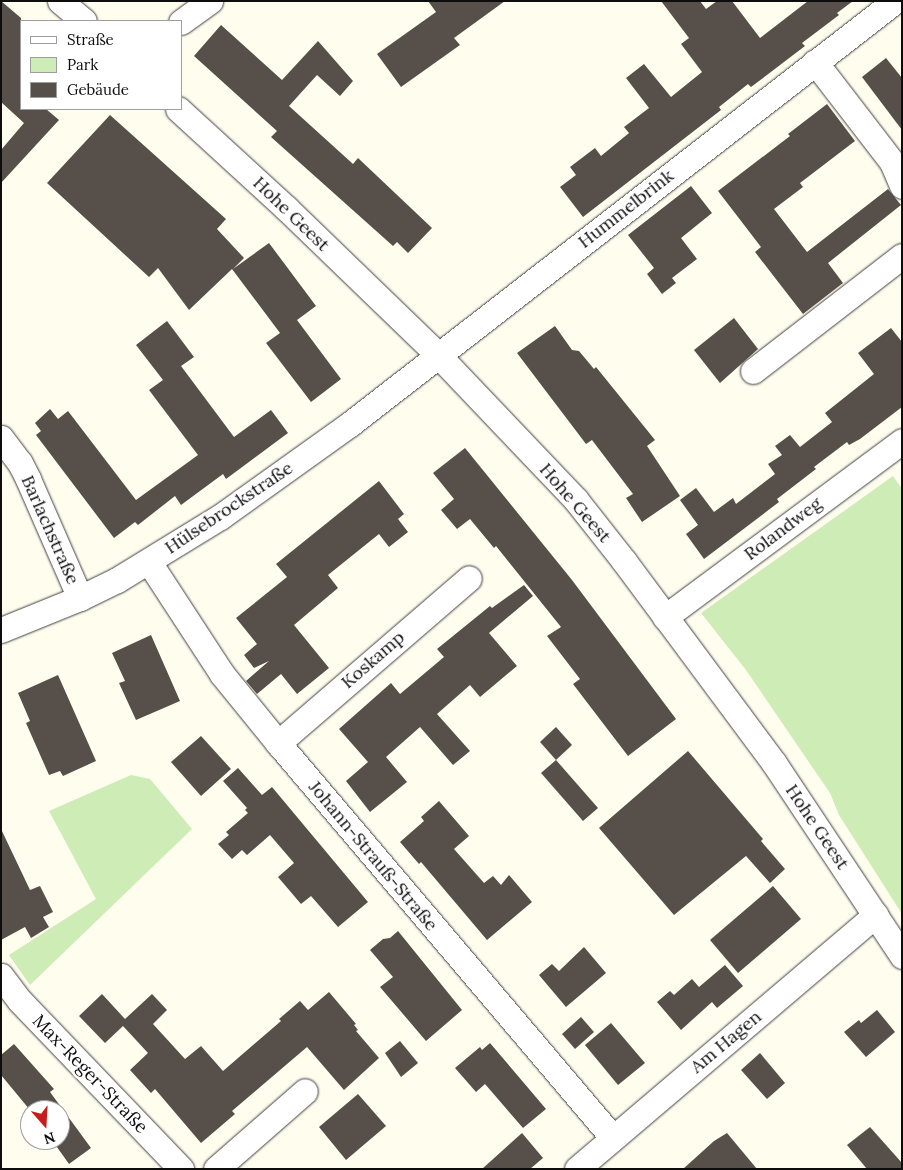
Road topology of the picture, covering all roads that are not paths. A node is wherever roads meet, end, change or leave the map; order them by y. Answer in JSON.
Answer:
{"nodes":[{"id":1,"x":60,"y":1,"type":"edge"},
{"id":2,"x":210,"y":1,"type":"edge"},
{"id":3,"x":895,"y":1,"type":"edge"},
{"id":4,"x":83,"y":20,"type":"edge"},
{"id":5,"x":182,"y":21,"type":"edge"},
{"id":6,"x":815,"y":62,"type":"junction"},
{"id":7,"x":179,"y":110,"type":"edge"},
{"id":8,"x":902,"y":186,"type":"edge"},
{"id":9,"x":902,"y":256,"type":"edge"},
{"id":10,"x":438,"y":355,"type":"junction"},
{"id":11,"x":753,"y":372,"type":"dead end"},
{"id":12,"x":1,"y":438,"type":"edge"},
{"id":13,"x":902,"y":441,"type":"edge"},
{"id":14,"x":149,"y":562,"type":"junction"},
{"id":15,"x":469,"y":578,"type":"dead end"},
{"id":16,"x":80,"y":598,"type":"junction"},
{"id":17,"x":665,"y":616,"type":"junction"},
{"id":18,"x":1,"y":630,"type":"edge"},
{"id":19,"x":278,"y":743,"type":"junction"},
{"id":20,"x":875,"y":915,"type":"junction"},
{"id":21,"x":902,"y":956,"type":"edge"},
{"id":22,"x":1,"y":976,"type":"edge"},
{"id":23,"x":305,"y":1092,"type":"dead end"},
{"id":24,"x":613,"y":1138,"type":"junction"},
{"id":25,"x":181,"y":1169,"type":"edge"},
{"id":26,"x":216,"y":1169,"type":"edge"},
{"id":27,"x":577,"y":1169,"type":"edge"}],
"edges":[{"from":1,"to":4,"type":"street"},
{"from":2,"to":5,"type":"street"},
{"from":3,"to":6,"type":"street","name":"Hummelbrink"},
{"from":6,"to":8,"type":"street"},
{"from":6,"to":10,"type":"street","name":"Hummelbrink"},
{"from":7,"to":10,"type":"street","name":"Hohe Geest"},
{"from":9,"to":11,"type":"street"},
{"from":10,"to":14,"type":"street","name":"Hülsebrockstraße"},
{"from":10,"to":17,"type":"street","name":"Hohe Geest"},
{"from":12,"to":16,"type":"street","name":"Barlachstraße"},
{"from":13,"to":17,"type":"street","name":"Rolandweg"},
{"from":14,"to":16,"type":"street","name":"Hülsebrockstraße"},
{"from":14,"to":19,"type":"street","name":"Johann-Strauß-Straße"},
{"from":15,"to":19,"type":"street","name":"Koskamp"},
{"from":16,"to":18,"type":"street","name":"Hülsebrockstraße"},
{"from":17,"to":20,"type":"street","name":"Hohe Geest"},
{"from":19,"to":24,"type":"street","name":"Johann-Strauß-Straße"},
{"from":20,"to":21,"type":"street","name":"Hohe Geest"},
{"from":20,"to":24,"type":"street","name":"Am Hagen"},
{"from":22,"to":25,"type":"street","name":"Max-Reger-Straße"},
{"from":23,"to":26,"type":"street"},
{"from":24,"to":27,"type":"street","name":"Am Hagen"}]}
